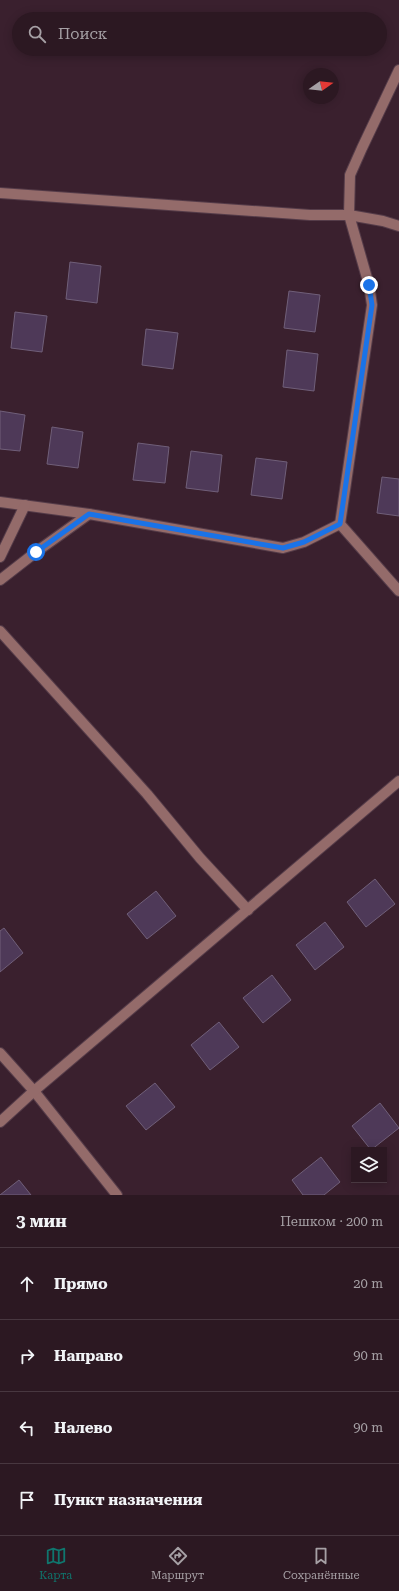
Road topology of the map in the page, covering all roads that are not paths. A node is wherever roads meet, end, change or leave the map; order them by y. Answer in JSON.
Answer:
{"nodes":[{"id":1,"x":399,"y":70,"type":"edge"},
{"id":2,"x":0,"y":193,"type":"edge"},
{"id":3,"x":349,"y":215,"type":"junction"},
{"id":4,"x":399,"y":226,"type":"edge"},
{"id":5,"x":0,"y":502,"type":"edge"},
{"id":6,"x":25,"y":505,"type":"junction"},
{"id":7,"x":89,"y":514,"type":"junction"},
{"id":8,"x":340,"y":524,"type":"junction"},
{"id":9,"x":0,"y":557,"type":"edge"},
{"id":10,"x":0,"y":580,"type":"edge"},
{"id":11,"x":399,"y":591,"type":"edge"},
{"id":12,"x":0,"y":632,"type":"edge"},
{"id":13,"x":399,"y":781,"type":"edge"},
{"id":14,"x":248,"y":910,"type":"junction"},
{"id":15,"x":0,"y":1053,"type":"edge"},
{"id":16,"x":34,"y":1091,"type":"junction"},
{"id":17,"x":0,"y":1122,"type":"edge"},
{"id":18,"x":117,"y":1195,"type":"edge"}],
"edges":[{"from":1,"to":3,"type":"street"},
{"from":2,"to":3,"type":"street"},
{"from":3,"to":4,"type":"street"},
{"from":3,"to":8,"type":"street"},
{"from":5,"to":6,"type":"street"},
{"from":6,"to":7,"type":"street"},
{"from":6,"to":9,"type":"street"},
{"from":7,"to":8,"type":"street"},
{"from":7,"to":10,"type":"street"},
{"from":8,"to":11,"type":"street"},
{"from":12,"to":14,"type":"street"},
{"from":13,"to":14,"type":"street"},
{"from":14,"to":16,"type":"street"},
{"from":15,"to":16,"type":"street"},
{"from":16,"to":17,"type":"street"},
{"from":16,"to":18,"type":"street"}]}
